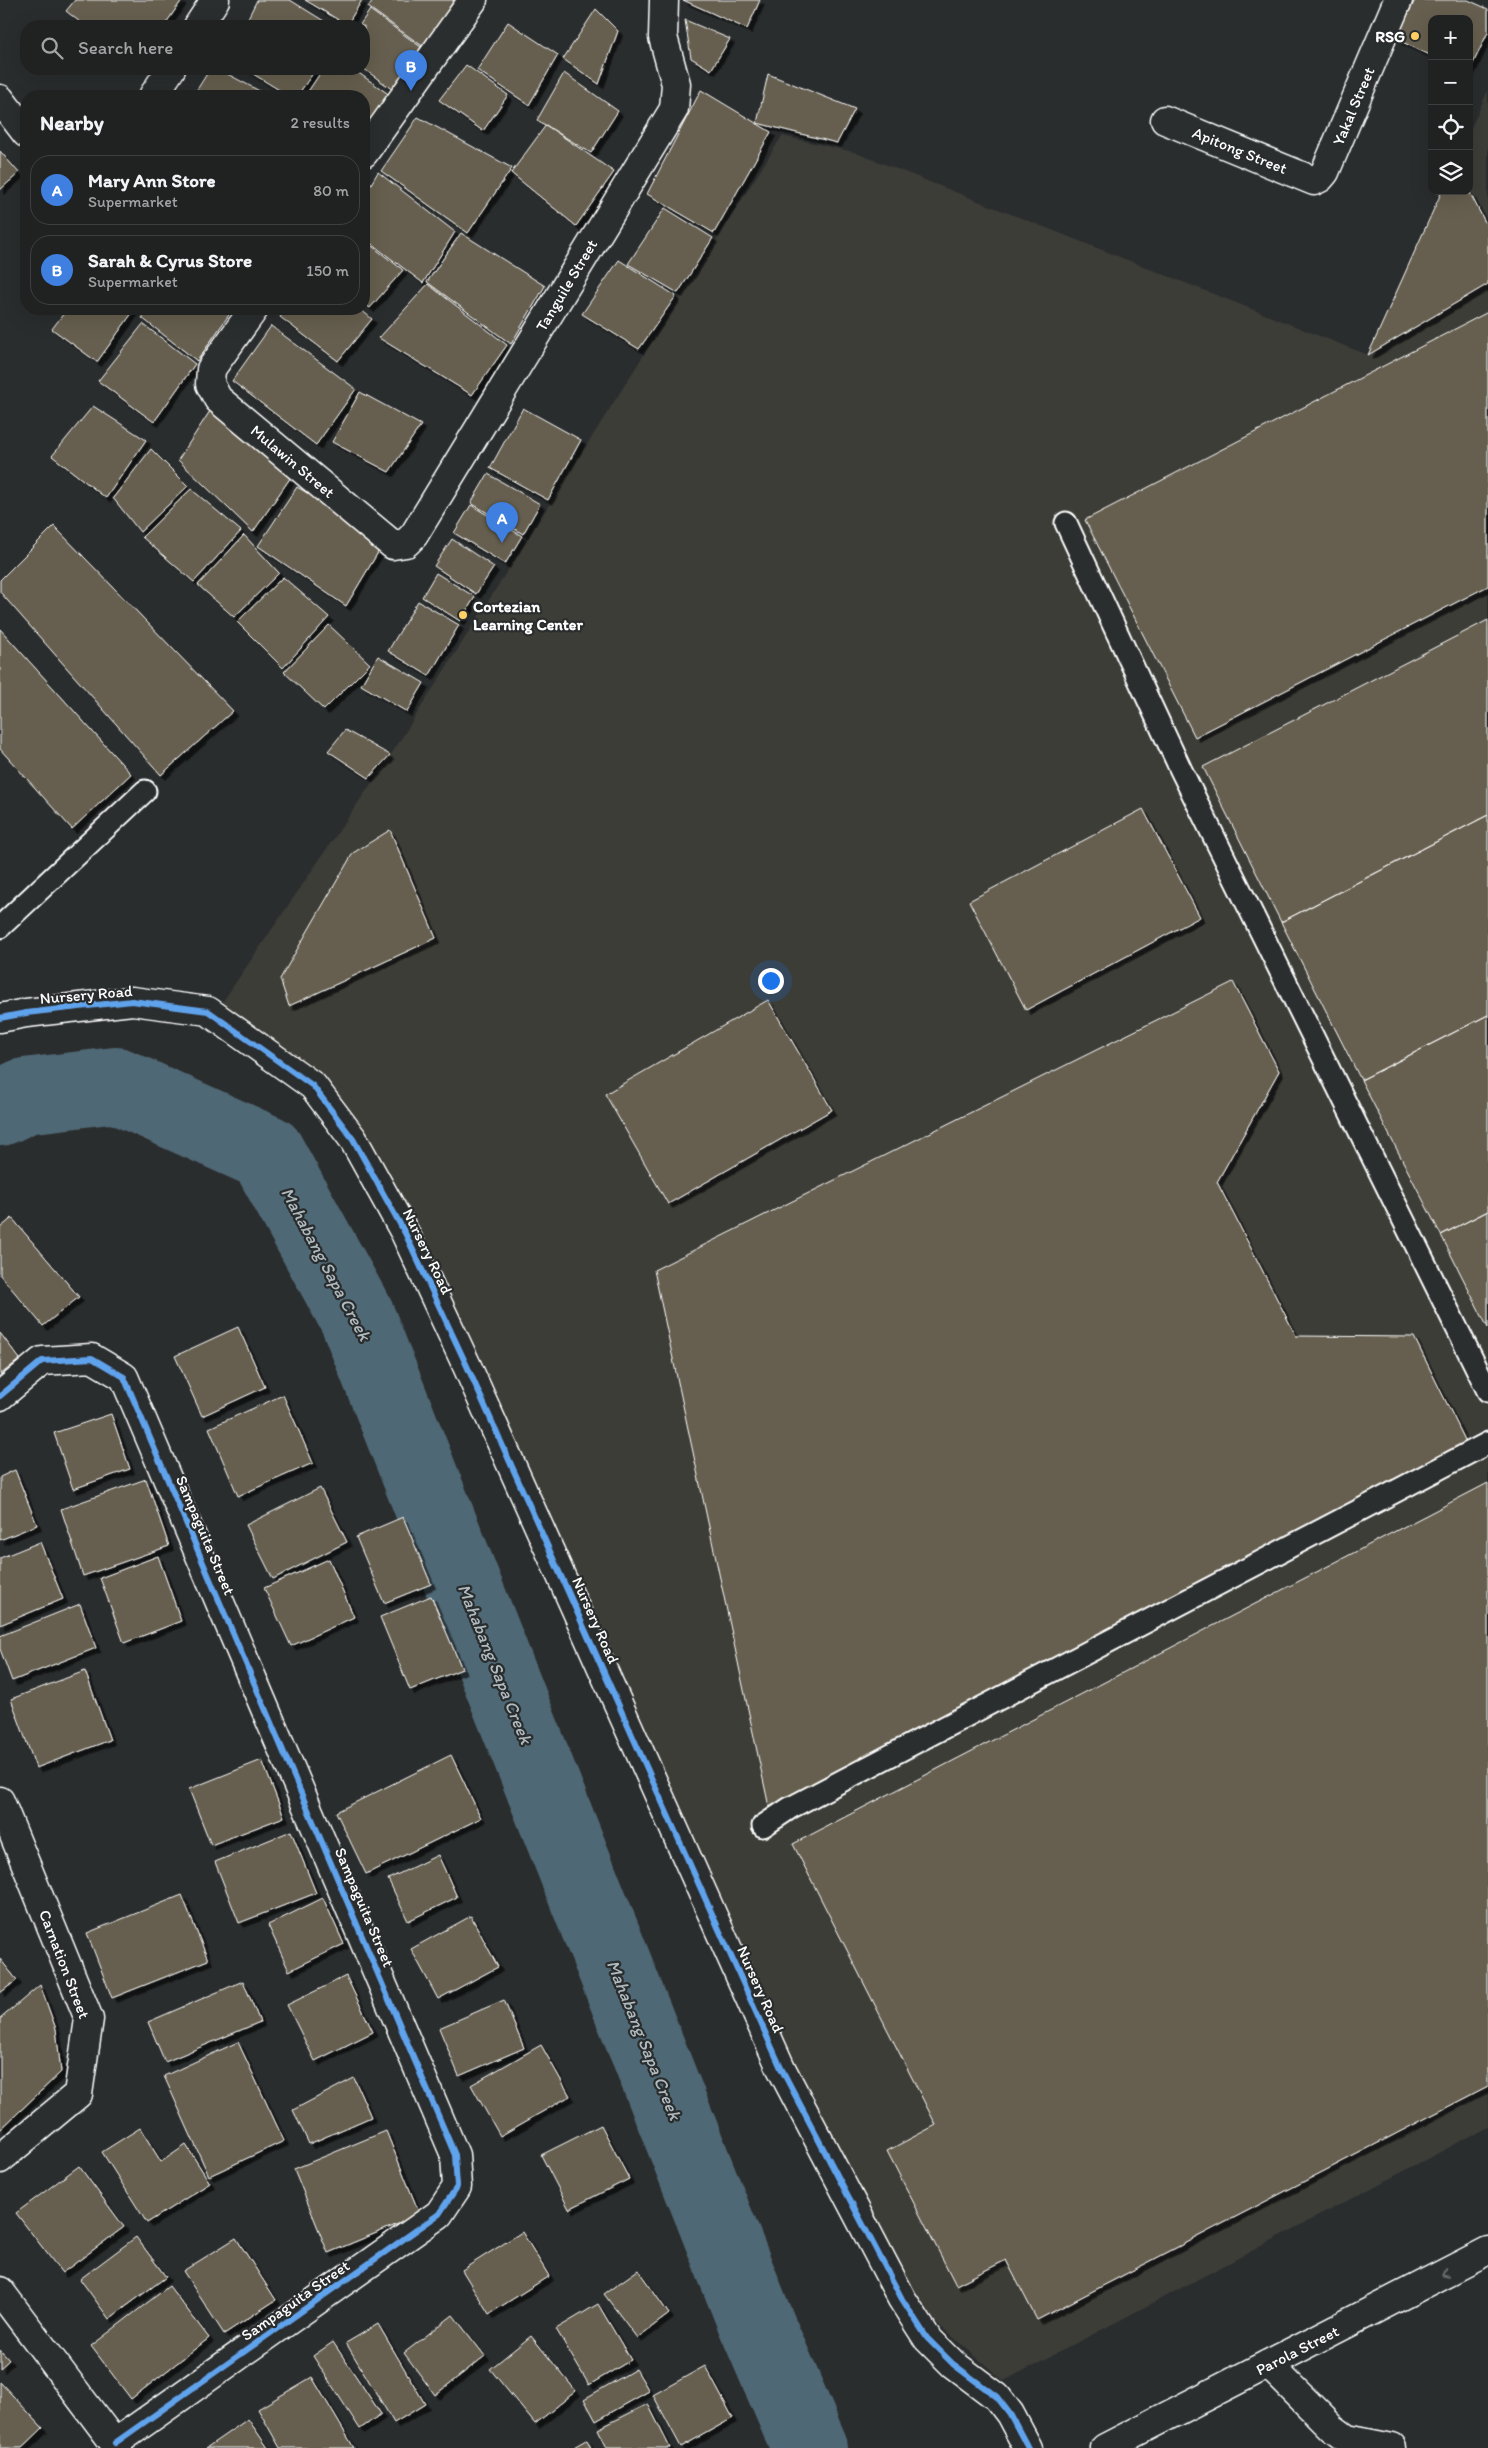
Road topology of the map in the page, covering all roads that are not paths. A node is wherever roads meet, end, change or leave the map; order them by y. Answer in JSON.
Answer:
{"nodes":[{"id":1,"x":215,"y":0,"type":"edge"},
{"id":2,"x":472,"y":0,"type":"edge"},
{"id":3,"x":664,"y":0,"type":"edge"},
{"id":4,"x":1398,"y":0,"type":"edge"},
{"id":5,"x":202,"y":20,"type":"edge"},
{"id":6,"x":167,"y":75,"type":"edge"},
{"id":7,"x":157,"y":90,"type":"edge"},
{"id":8,"x":0,"y":99,"type":"edge"},
{"id":9,"x":1165,"y":120,"type":"dead end"},
{"id":10,"x":20,"y":125,"type":"edge"},
{"id":11,"x":370,"y":144,"type":"edge"},
{"id":12,"x":1314,"y":181,"type":"joint"},
{"id":13,"x":250,"y":315,"type":"edge"},
{"id":14,"x":1066,"y":523,"type":"dead end"},
{"id":15,"x":393,"y":545,"type":"joint"},
{"id":16,"x":145,"y":791,"type":"dead end"},
{"id":17,"x":0,"y":927,"type":"edge"},
{"id":18,"x":0,"y":1018,"type":"edge"},
{"id":19,"x":1488,"y":1391,"type":"edge"},
{"id":20,"x":0,"y":1396,"type":"edge"},
{"id":21,"x":1488,"y":1443,"type":"edge"},
{"id":22,"x":0,"y":1801,"type":"edge"},
{"id":23,"x":763,"y":1826,"type":"dead end"},
{"id":24,"x":0,"y":2159,"type":"edge"},
{"id":25,"x":1488,"y":2251,"type":"edge"},
{"id":26,"x":0,"y":2291,"type":"edge"},
{"id":27,"x":1268,"y":2364,"type":"junction"},
{"id":28,"x":118,"y":2446,"type":"edge"},
{"id":29,"x":1028,"y":2448,"type":"edge"},
{"id":30,"x":1105,"y":2448,"type":"edge"},
{"id":31,"x":1392,"y":2448,"type":"edge"}],
"edges":[{"from":1,"to":5,"type":"street"},
{"from":2,"to":11,"type":"street"},
{"from":3,"to":15,"type":"street","name":"Tanguile Street"},
{"from":4,"to":12,"type":"street","name":"Yakal Street"},
{"from":6,"to":7,"type":"street"},
{"from":8,"to":10,"type":"street"},
{"from":9,"to":12,"type":"street","name":"Apitong Street"},
{"from":13,"to":15,"type":"street","name":"Mulawin Street"},
{"from":14,"to":19,"type":"lane"},
{"from":16,"to":17,"type":"lane"},
{"from":18,"to":29,"type":"street","name":"Nursery Road"},
{"from":20,"to":28,"type":"street","name":"Sampaguita Street"},
{"from":21,"to":23,"type":"lane"},
{"from":22,"to":24,"type":"street","name":"Carnation Street"},
{"from":25,"to":27,"type":"street","name":"Parola Street","one_way":true},
{"from":26,"to":28,"type":"street"},
{"from":27,"to":30,"type":"street","name":"Parola Street"},
{"from":27,"to":31,"type":"street"}]}
